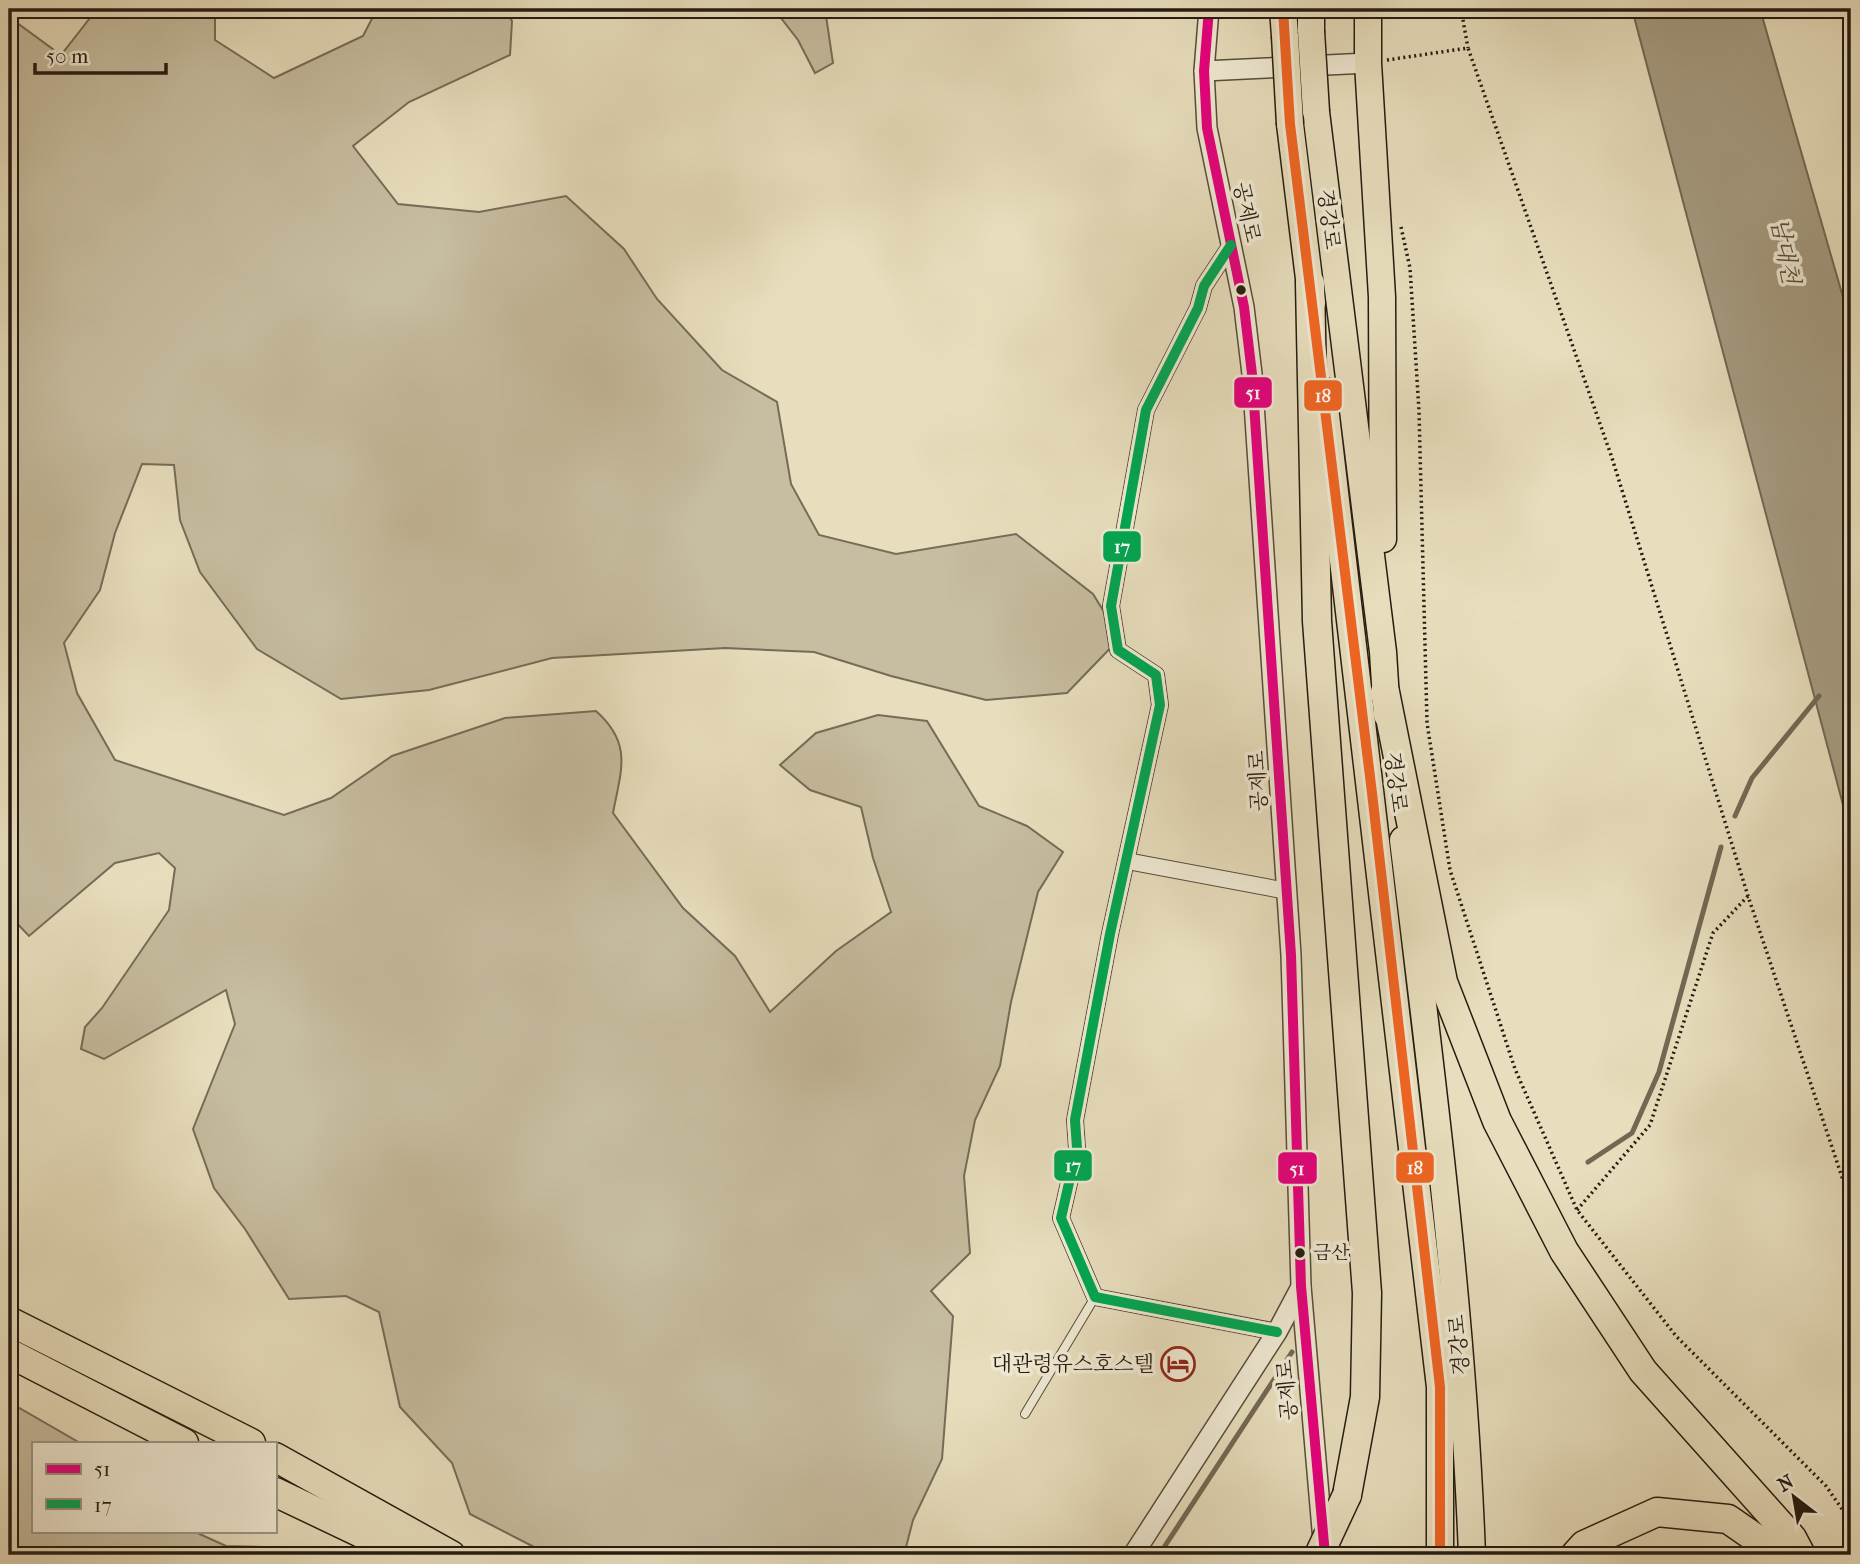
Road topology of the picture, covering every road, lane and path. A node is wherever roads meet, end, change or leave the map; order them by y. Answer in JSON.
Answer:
{"nodes":[{"id":1,"x":1209,"y":9,"type":"edge"},
{"id":2,"x":1283,"y":9,"type":"edge"},
{"id":3,"x":1368,"y":9,"type":"edge"},
{"id":4,"x":1461,"y":9,"type":"edge"},
{"id":5,"x":1311,"y":20,"type":"edge"},
{"id":6,"x":1468,"y":48,"type":"junction"},
{"id":7,"x":1368,"y":63,"type":"junction"},
{"id":8,"x":1204,"y":71,"type":"junction"},
{"id":9,"x":1398,"y":214,"type":"dead end"},
{"id":10,"x":1231,"y":245,"type":"junction"},
{"id":11,"x":1310,"y":283,"type":"junction"},
{"id":12,"x":1382,"y":652,"type":"junction"},
{"id":13,"x":1385,"y":692,"type":"junction"},
{"id":14,"x":1127,"y":861,"type":"junction"},
{"id":15,"x":1287,"y":891,"type":"junction"},
{"id":16,"x":1748,"y":896,"type":"junction"},
{"id":17,"x":1851,"y":1204,"type":"edge"},
{"id":18,"x":1577,"y":1210,"type":"junction"},
{"id":19,"x":1301,"y":1286,"type":"junction"},
{"id":20,"x":1095,"y":1297,"type":"junction"},
{"id":21,"x":9,"y":1321,"type":"edge"},
{"id":22,"x":1277,"y":1332,"type":"junction"},
{"id":23,"x":9,"y":1353,"type":"edge"},
{"id":24,"x":1025,"y":1414,"type":"dead end"},
{"id":25,"x":182,"y":1442,"type":"edge"},
{"id":26,"x":249,"y":1442,"type":"edge"},
{"id":27,"x":276,"y":1458,"type":"edge"},
{"id":28,"x":276,"y":1492,"type":"edge"},
{"id":29,"x":1851,"y":1522,"type":"edge"},
{"id":30,"x":407,"y":1555,"type":"edge"},
{"id":31,"x":451,"y":1555,"type":"edge"},
{"id":32,"x":1133,"y":1555,"type":"edge"},
{"id":33,"x":1318,"y":1555,"type":"edge"},
{"id":34,"x":1325,"y":1555,"type":"edge"},
{"id":35,"x":1440,"y":1555,"type":"edge"},
{"id":36,"x":1472,"y":1555,"type":"edge"},
{"id":37,"x":1575,"y":1555,"type":"edge"},
{"id":38,"x":1780,"y":1555,"type":"edge"},
{"id":39,"x":1801,"y":1555,"type":"edge"}],
"edges":[{"from":1,"to":8,"type":"street","name":"공제로"},
{"from":2,"to":11,"type":"highway","name":"경강로","bridge":true},
{"from":3,"to":7,"type":"highway"},
{"from":4,"to":6,"type":"path"},
{"from":5,"to":12,"type":"highway","name":"경강로","bridge":true},
{"from":6,"to":7,"type":"path"},
{"from":6,"to":16,"type":"path"},
{"from":7,"to":8,"type":"street"},
{"from":7,"to":12,"type":"highway"},
{"from":8,"to":10,"type":"street","name":"공제로"},
{"from":9,"to":18,"type":"path"},
{"from":10,"to":14,"type":"street"},
{"from":10,"to":15,"type":"street","name":"공제로"},
{"from":11,"to":33,"type":"highway","bridge":true},
{"from":11,"to":35,"type":"highway","name":"경강로"},
{"from":12,"to":13,"type":"highway","name":"경강로"},
{"from":13,"to":36,"type":"highway","name":"경강로"},
{"from":13,"to":39,"type":"highway"},
{"from":14,"to":15,"type":"street"},
{"from":14,"to":20,"type":"street"},
{"from":15,"to":19,"type":"street","name":"공제로"},
{"from":16,"to":17,"type":"path"},
{"from":16,"to":18,"type":"path"},
{"from":18,"to":29,"type":"path"},
{"from":19,"to":22,"type":"street"},
{"from":19,"to":34,"type":"street","name":"공제로"},
{"from":20,"to":22,"type":"street"},
{"from":20,"to":24,"type":"lane"},
{"from":21,"to":26,"type":"highway"},
{"from":22,"to":32,"type":"street"},
{"from":23,"to":25,"type":"highway"},
{"from":27,"to":31,"type":"highway"},
{"from":28,"to":30,"type":"highway"},
{"from":37,"to":38,"type":"highway"}]}
